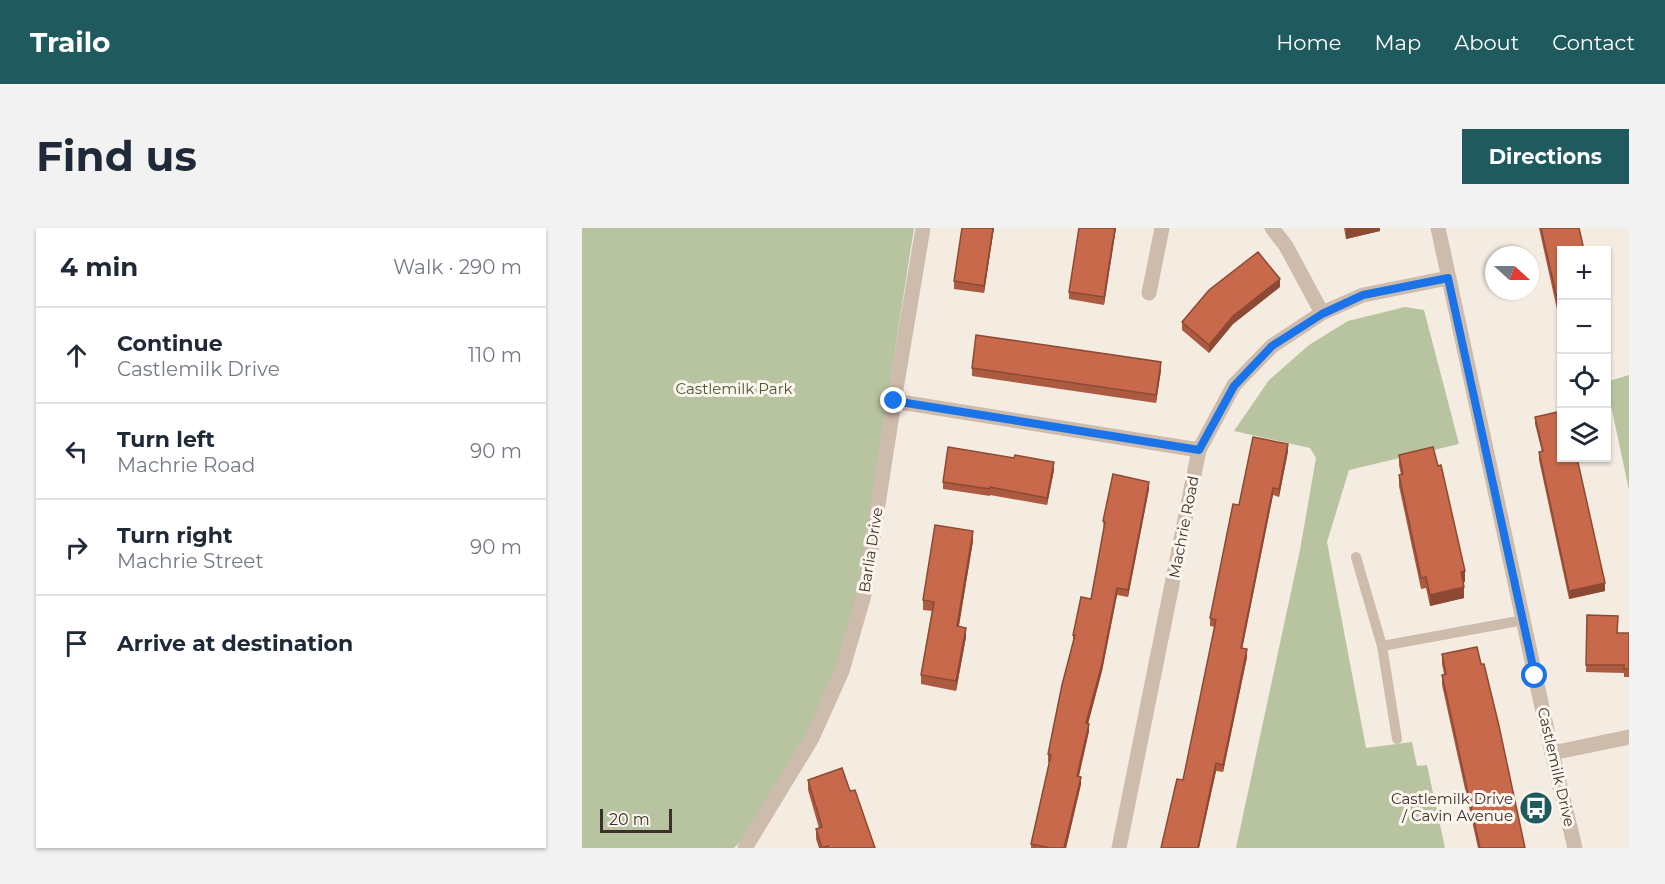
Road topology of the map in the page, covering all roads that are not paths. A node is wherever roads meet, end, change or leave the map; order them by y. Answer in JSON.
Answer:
{"nodes":[{"id":1,"x":923,"y":228,"type":"edge"},
{"id":2,"x":1162,"y":228,"type":"edge"},
{"id":3,"x":1272,"y":228,"type":"edge"},
{"id":4,"x":1438,"y":228,"type":"edge"},
{"id":5,"x":1448,"y":278,"type":"junction"},
{"id":6,"x":1149,"y":293,"type":"dead end"},
{"id":7,"x":1322,"y":314,"type":"junction"},
{"id":8,"x":894,"y":401,"type":"junction"},
{"id":9,"x":1199,"y":450,"type":"junction"},
{"id":10,"x":1356,"y":557,"type":"dead end"},
{"id":11,"x":1524,"y":620,"type":"junction"},
{"id":12,"x":1382,"y":646,"type":"junction"},
{"id":13,"x":1629,"y":736,"type":"edge"},
{"id":14,"x":1397,"y":739,"type":"dead end"},
{"id":15,"x":1552,"y":753,"type":"junction"},
{"id":16,"x":745,"y":848,"type":"edge"},
{"id":17,"x":1119,"y":848,"type":"edge"},
{"id":18,"x":1575,"y":848,"type":"edge"}],
"edges":[{"from":1,"to":8,"type":"street","name":"Barlia Drive"},
{"from":2,"to":6,"type":"street"},
{"from":3,"to":7,"type":"street"},
{"from":4,"to":5,"type":"street","name":"Castlemilk Drive"},
{"from":5,"to":7,"type":"street","name":"Machrie Road"},
{"from":5,"to":11,"type":"street","name":"Castlemilk Drive"},
{"from":7,"to":9,"type":"street","name":"Machrie Road"},
{"from":8,"to":9,"type":"street"},
{"from":8,"to":16,"type":"street","name":"Barlia Drive"},
{"from":9,"to":17,"type":"street","name":"Machrie Road"},
{"from":10,"to":12,"type":"lane"},
{"from":11,"to":12,"type":"lane"},
{"from":11,"to":15,"type":"street","name":"Castlemilk Drive"},
{"from":12,"to":14,"type":"lane"},
{"from":13,"to":15,"type":"street"},
{"from":15,"to":18,"type":"street","name":"Castlemilk Drive"}]}
